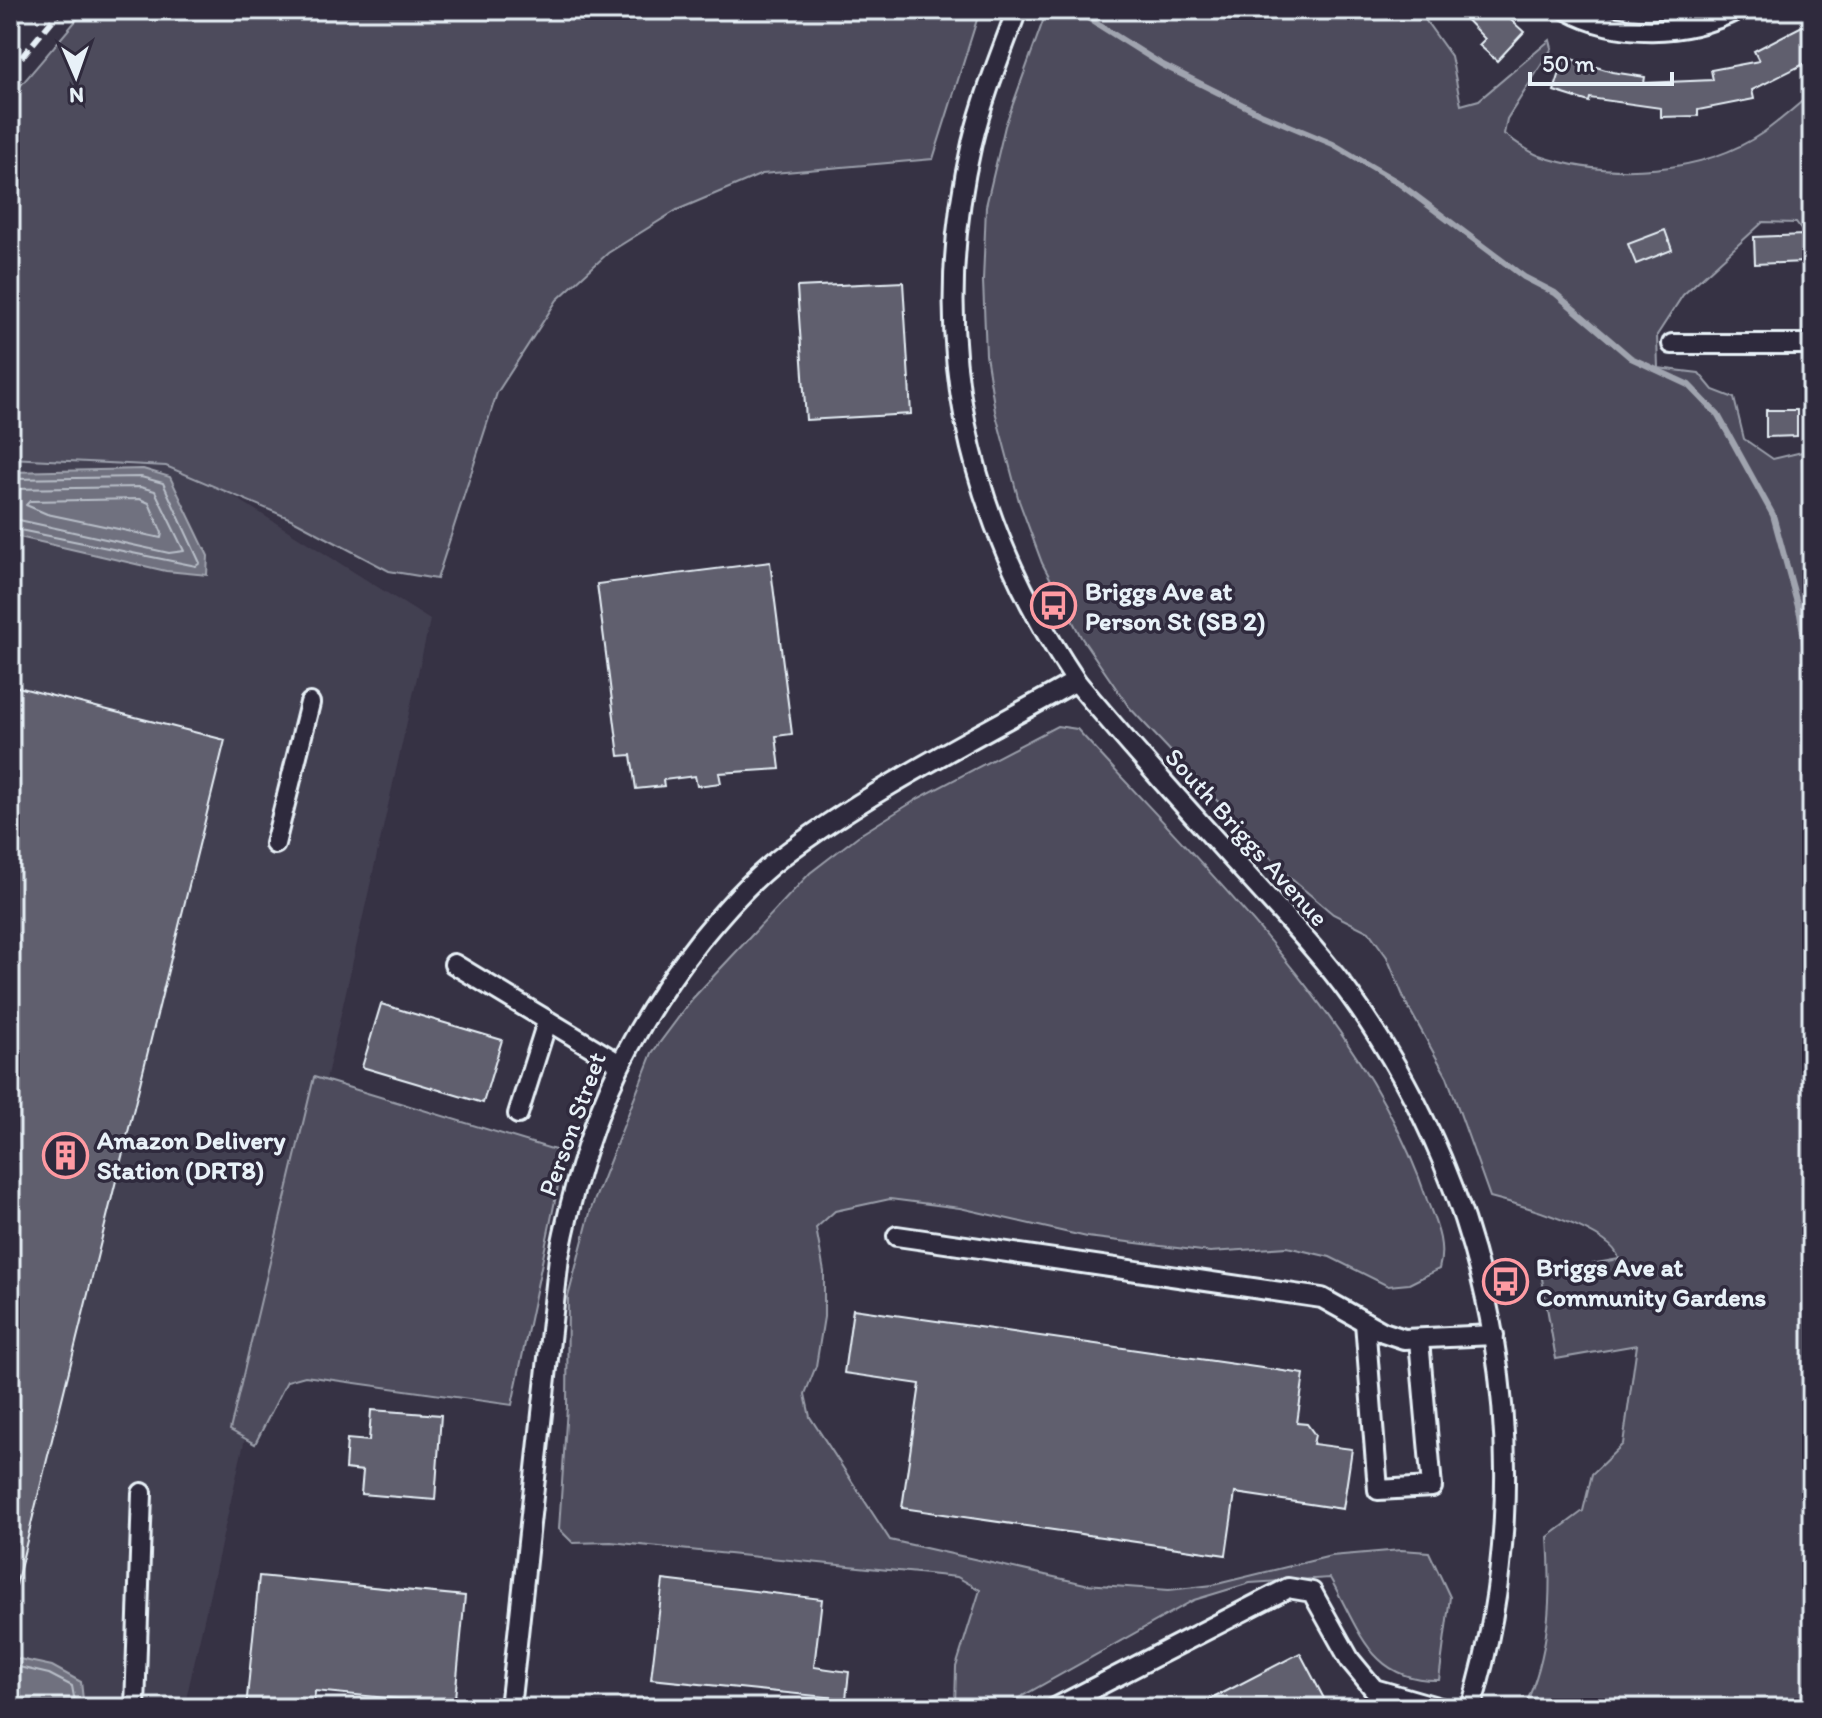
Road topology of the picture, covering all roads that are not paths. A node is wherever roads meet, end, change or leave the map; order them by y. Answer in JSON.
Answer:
{"nodes":[{"id":1,"x":1017,"y":10,"type":"edge"},
{"id":2,"x":1567,"y":10,"type":"edge"},
{"id":3,"x":1737,"y":10,"type":"edge"},
{"id":4,"x":1672,"y":344,"type":"dead end"},
{"id":5,"x":1812,"y":344,"type":"edge"},
{"id":6,"x":1076,"y":681,"type":"junction"},
{"id":7,"x":310,"y":703,"type":"dead end"},
{"id":8,"x":275,"y":844,"type":"dead end"},
{"id":9,"x":454,"y":964,"type":"dead end"},
{"id":10,"x":547,"y":1022,"type":"junction"},
{"id":11,"x":618,"y":1063,"type":"junction"},
{"id":12,"x":518,"y":1114,"type":"dead end"},
{"id":13,"x":897,"y":1236,"type":"dead end"},
{"id":14,"x":1365,"y":1322,"type":"junction"},
{"id":15,"x":1494,"y":1335,"type":"junction"},
{"id":16,"x":1419,"y":1340,"type":"junction"},
{"id":17,"x":142,"y":1493,"type":"dead end"},
{"id":18,"x":135,"y":1708,"type":"edge"},
{"id":19,"x":510,"y":1708,"type":"edge"},
{"id":20,"x":1055,"y":1708,"type":"edge"},
{"id":21,"x":1440,"y":1708,"type":"edge"},
{"id":22,"x":1471,"y":1708,"type":"edge"}],
"edges":[{"from":1,"to":6,"type":"street","name":"South Briggs Avenue"},
{"from":2,"to":3,"type":"street"},
{"from":4,"to":5,"type":"street"},
{"from":6,"to":11,"type":"street","name":"Person Street"},
{"from":6,"to":15,"type":"street","name":"South Briggs Avenue"},
{"from":7,"to":8,"type":"street"},
{"from":9,"to":10,"type":"street"},
{"from":10,"to":11,"type":"street"},
{"from":10,"to":12,"type":"street"},
{"from":11,"to":19,"type":"street","name":"Person Street"},
{"from":13,"to":14,"type":"street"},
{"from":14,"to":16,"type":"street"},
{"from":14,"to":16,"type":"street"},
{"from":15,"to":16,"type":"street"},
{"from":15,"to":22,"type":"street","name":"South Briggs Avenue"},
{"from":17,"to":18,"type":"street"},
{"from":20,"to":21,"type":"street"}]}
